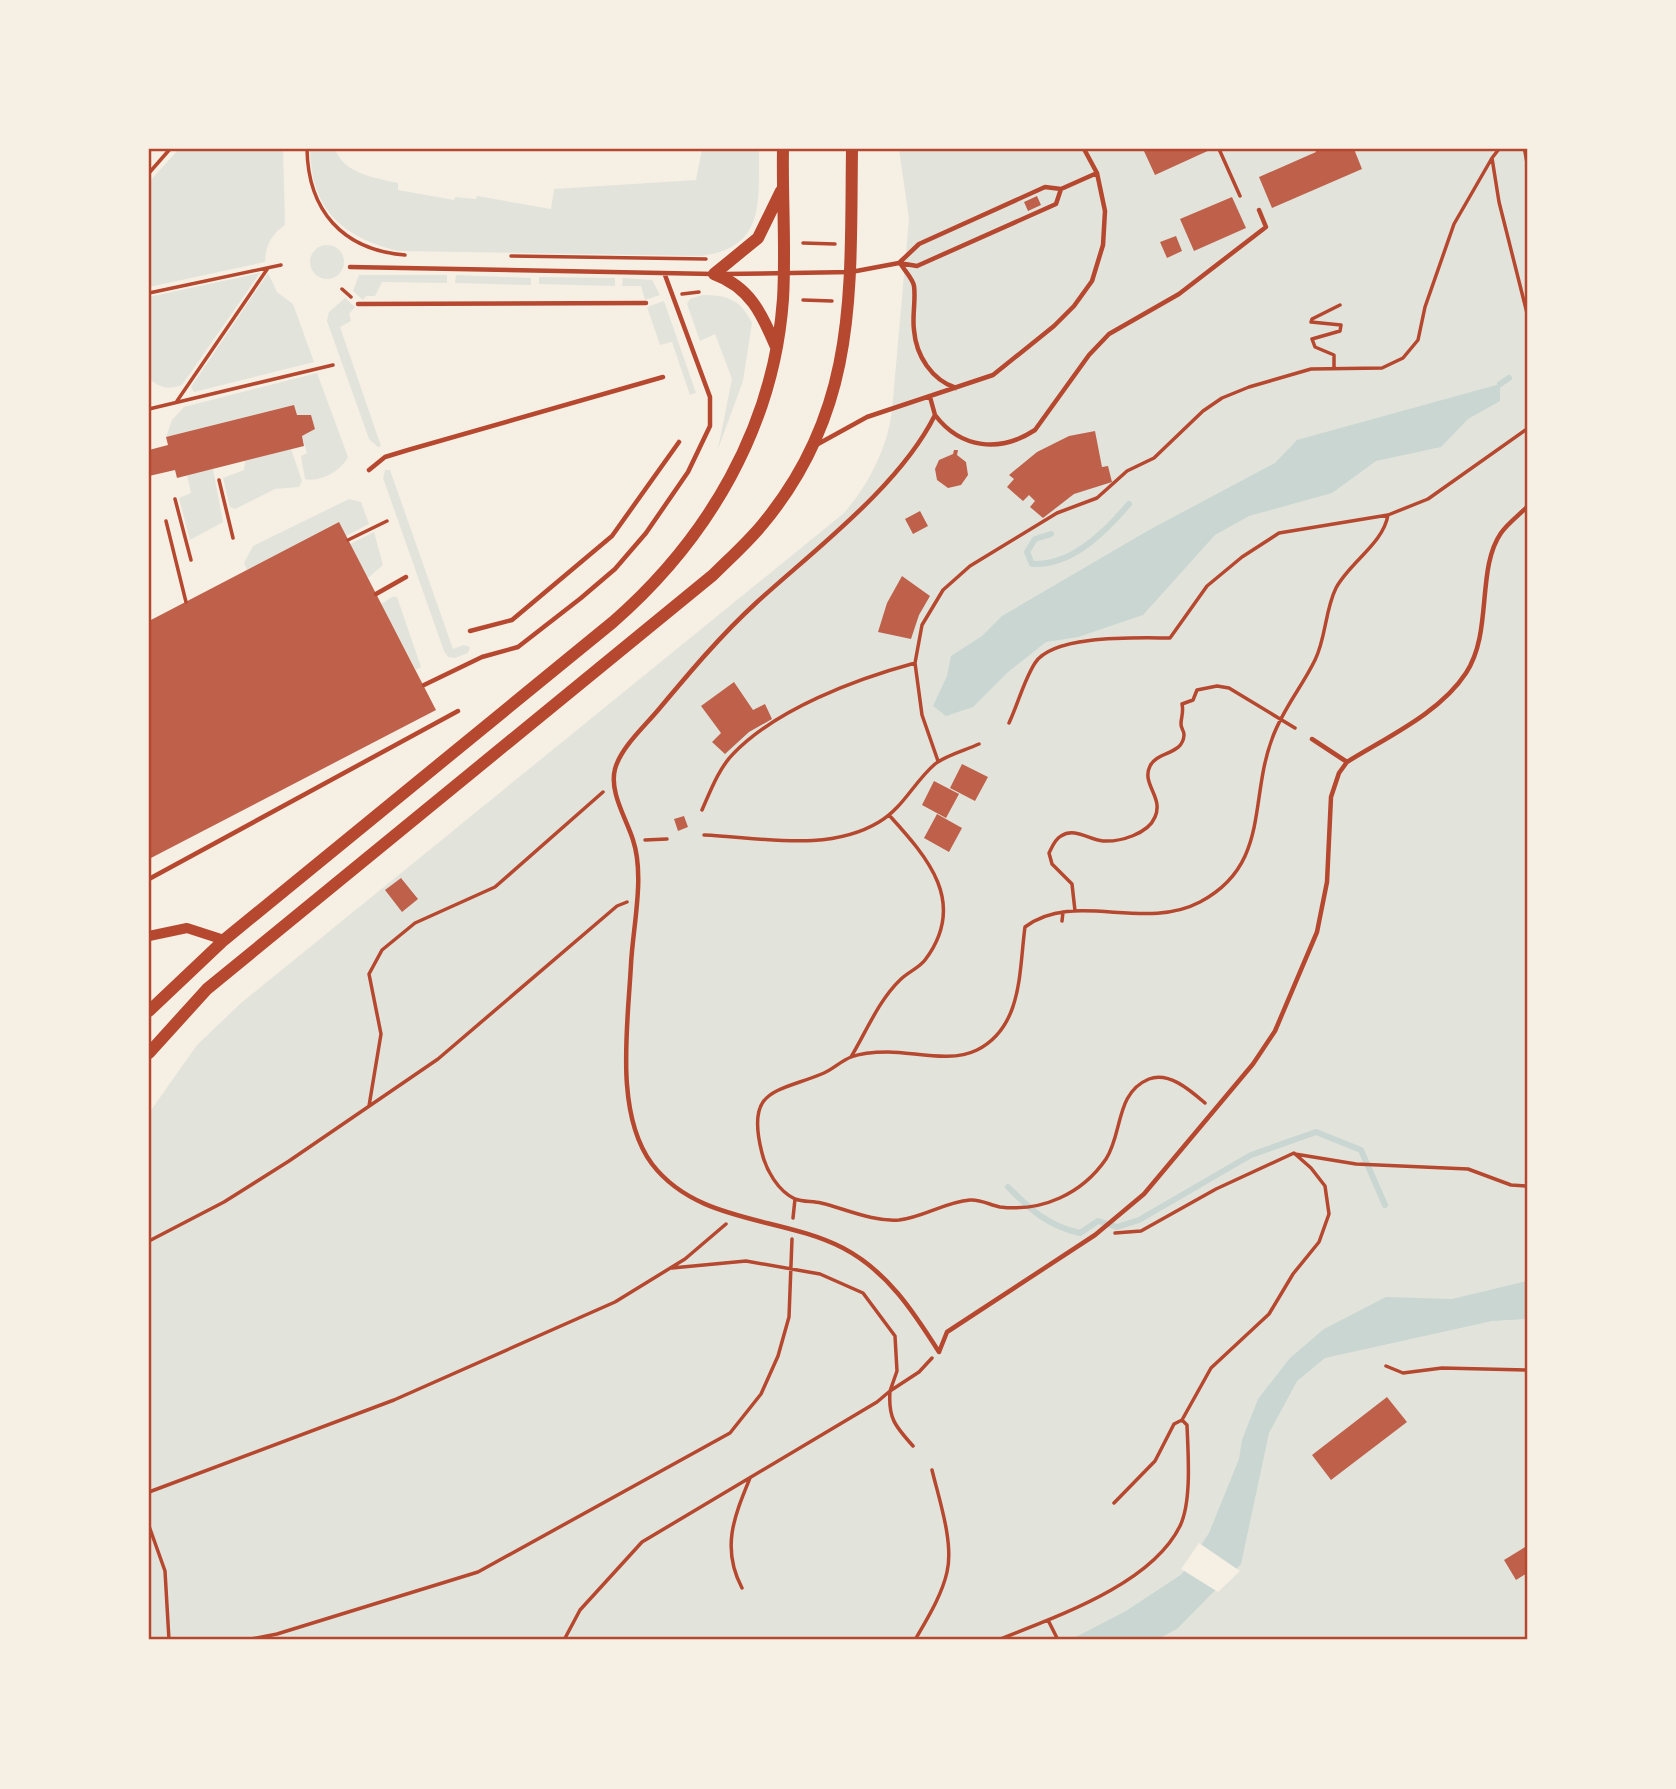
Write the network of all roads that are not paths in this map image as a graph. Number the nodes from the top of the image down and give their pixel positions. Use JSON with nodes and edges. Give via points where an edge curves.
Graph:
{"nodes":[{"id":1,"x":783,"y":149,"type":"edge"},
{"id":2,"x":852,"y":149,"type":"edge"},
{"id":3,"x":1084,"y":149,"type":"edge"},
{"id":4,"x":1525,"y":149,"type":"edge"},
{"id":5,"x":1527,"y":160,"type":"edge"},
{"id":6,"x":1097,"y":173,"type":"junction"},
{"id":7,"x":782,"y":187,"type":"junction"},
{"id":8,"x":1061,"y":190,"type":"junction"},
{"id":9,"x":1259,"y":210,"type":"dead end"},
{"id":10,"x":899,"y":263,"type":"junction"},
{"id":11,"x":350,"y":267,"type":"dead end"},
{"id":12,"x":851,"y":272,"type":"junction"},
{"id":13,"x":714,"y":274,"type":"junction"},
{"id":14,"x":665,"y":275,"type":"junction"},
{"id":15,"x":783,"y":275,"type":"junction"},
{"id":16,"x":646,"y":303,"type":"dead end"},
{"id":17,"x":358,"y":304,"type":"dead end"},
{"id":18,"x":776,"y":347,"type":"junction"},
{"id":19,"x":663,"y":377,"type":"dead end"},
{"id":20,"x":956,"y":388,"type":"junction"},
{"id":21,"x":930,"y":397,"type":"junction"},
{"id":22,"x":935,"y":415,"type":"junction"},
{"id":23,"x":679,"y":442,"type":"dead end"},
{"id":24,"x":813,"y":446,"type":"junction"},
{"id":25,"x":369,"y":470,"type":"dead end"},
{"id":26,"x":1527,"y":507,"type":"edge"},
{"id":27,"x":406,"y":577,"type":"dead end"},
{"id":28,"x":376,"y":594,"type":"dead end"},
{"id":29,"x":470,"y":631,"type":"dead end"},
{"id":30,"x":424,"y":685,"type":"dead end"},
{"id":31,"x":458,"y":711,"type":"dead end"},
{"id":32,"x":1312,"y":739,"type":"dead end"},
{"id":33,"x":1347,"y":762,"type":"junction"},
{"id":34,"x":149,"y":878,"type":"edge"},
{"id":35,"x":149,"y":936,"type":"edge"},
{"id":36,"x":224,"y":940,"type":"junction"},
{"id":37,"x":149,"y":1012,"type":"edge"},
{"id":38,"x":149,"y":1053,"type":"edge"}],
"edges":[{"from":1,"to":7,"type":"main road"},
{"from":2,"to":12,"type":"main road"},
{"from":3,"to":6,"type":"lane"},
{"from":4,"to":5,"type":"lane"},
{"from":6,"to":8,"type":"lane"},
{"from":6,"to":20,"type":"lane","via":[[1105,211],[1103,245],[1092,282],[1054,327],[993,375]]},
{"from":7,"to":13,"type":"main road","via":[[758,238]]},
{"from":7,"to":15,"type":"main road"},
{"from":8,"to":10,"type":"lane","via":[[1045,187],[1026,195],[919,244]]},
{"from":8,"to":10,"type":"lane","via":[[1056,204],[1026,218],[917,266]]},
{"from":9,"to":22,"type":"lane","via":[[1266,227],[1179,294],[1109,334],[1024,437],[1011,443],[976,444],[952,433]]},
{"from":10,"to":12,"type":"lane"},
{"from":10,"to":20,"type":"lane","via":[[914,284],[914,332],[920,353],[932,374]]},
{"from":11,"to":14,"type":"lane"},
{"from":12,"to":15,"type":"lane"},
{"from":12,"to":24,"type":"main road","via":[[839,370]]},
{"from":13,"to":14,"type":"lane"},
{"from":13,"to":15,"type":"lane"},
{"from":13,"to":18,"type":"main road","via":[[752,299]]},
{"from":14,"to":30,"type":"lane","via":[[710,397],[710,426],[700,452],[646,533],[615,569],[581,598],[518,647],[482,657]]},
{"from":15,"to":18,"type":"main road"},
{"from":16,"to":17,"type":"lane"},
{"from":18,"to":36,"type":"main road","via":[[756,422],[732,476],[702,527],[654,585]]},
{"from":19,"to":25,"type":"lane","via":[[408,450],[386,457]]},
{"from":20,"to":21,"type":"lane"},
{"from":21,"to":22,"type":"lane"},
{"from":21,"to":24,"type":"lane","via":[[867,417]]},
{"from":22,"to":33,"type":"lane","via":[[920,441],[855,516],[754,605],[698,663],[615,769],[614,786],[639,872],[627,1057],[631,1120],[641,1149],[661,1174],[699,1201],[842,1248],[880,1272],[914,1311],[939,1352],[947,1332],[1096,1235],[1144,1194],[1275,1031],[1317,932],[1327,882],[1331,797]]},
{"from":23,"to":29,"type":"lane","via":[[612,536],[512,620]]},
{"from":24,"to":38,"type":"main road","via":[[762,525],[713,575],[244,956],[188,1006]]},
{"from":26,"to":33,"type":"lane","via":[[1501,533],[1490,557],[1478,647],[1468,671],[1425,712]]},
{"from":27,"to":28,"type":"lane"},
{"from":31,"to":34,"type":"lane"},
{"from":32,"to":33,"type":"lane"},
{"from":35,"to":36,"type":"street","via":[[187,928]]},
{"from":36,"to":37,"type":"main road"}]}
